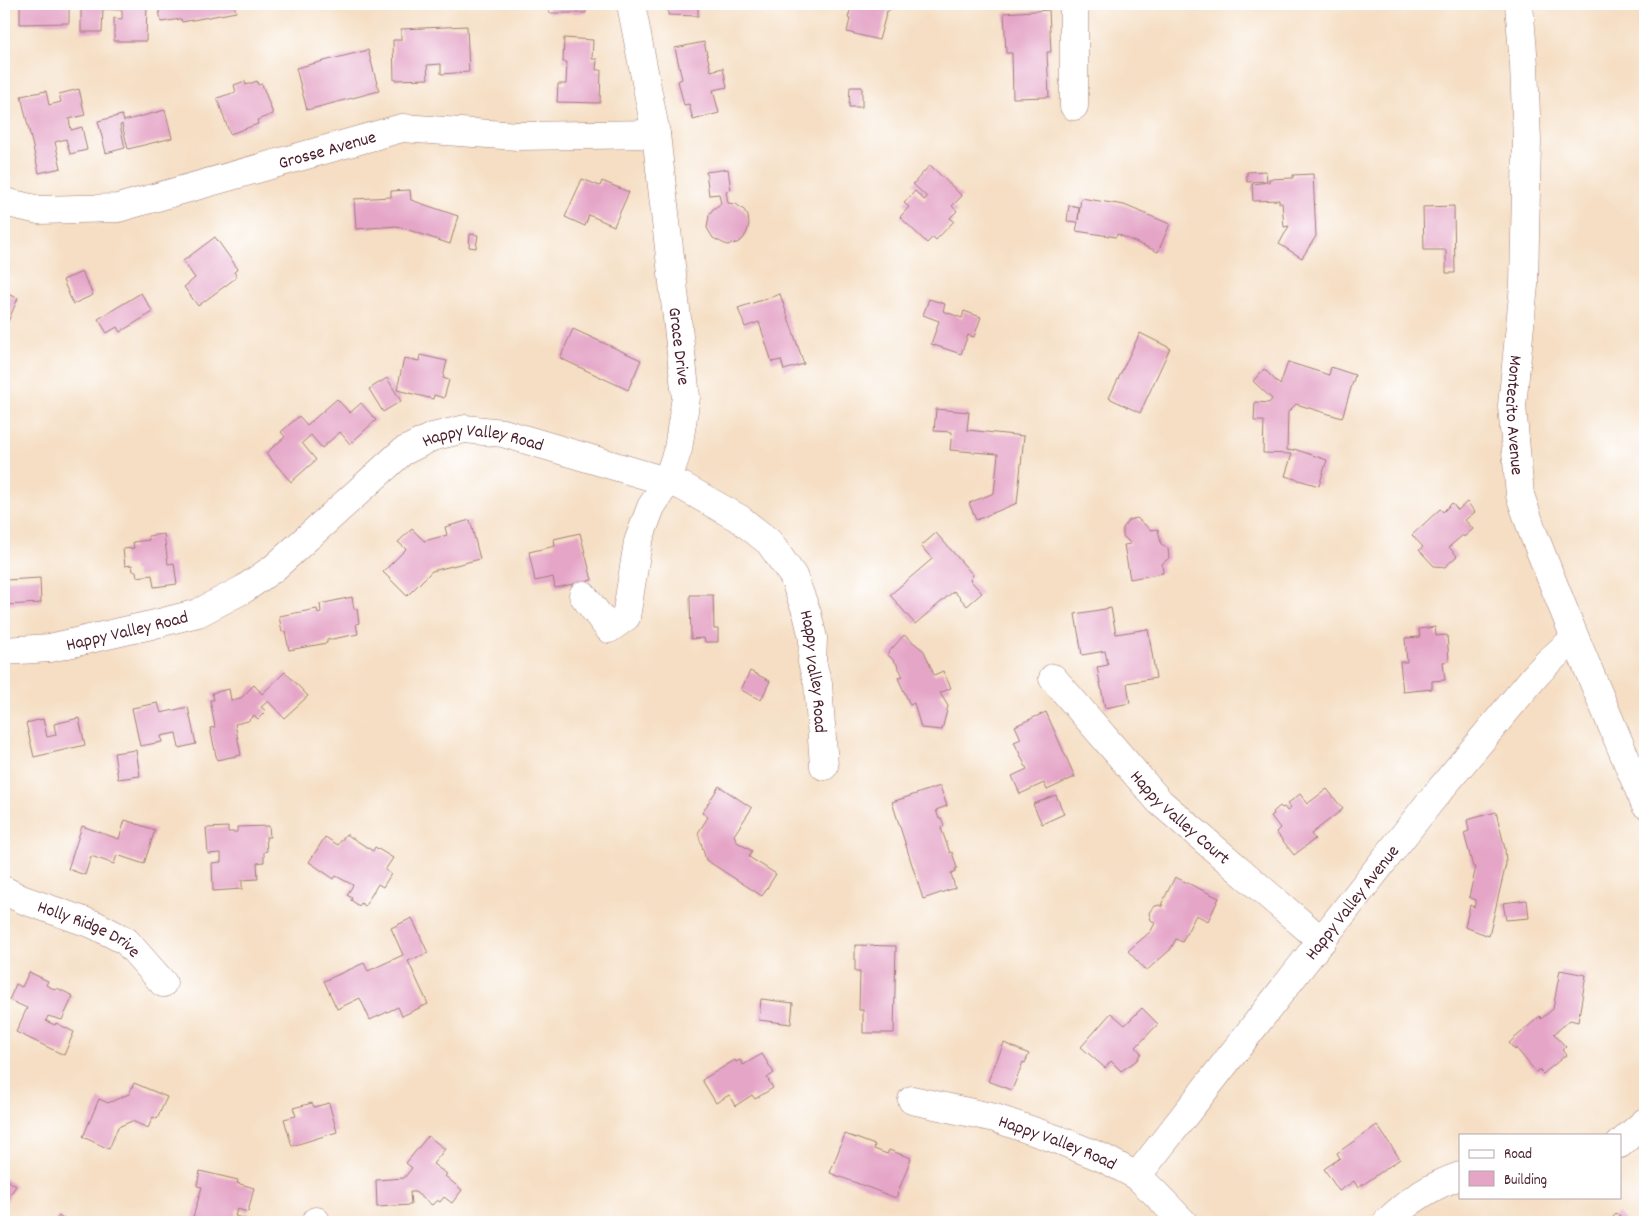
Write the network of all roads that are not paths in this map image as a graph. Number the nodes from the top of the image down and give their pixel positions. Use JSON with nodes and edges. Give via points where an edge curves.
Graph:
{"nodes":[{"id":1,"x":631,"y":4,"type":"edge"},
{"id":2,"x":1074,"y":4,"type":"edge"},
{"id":3,"x":1519,"y":4,"type":"edge"},
{"id":4,"x":1074,"y":106,"type":"dead end"},
{"id":5,"x":656,"y":134,"type":"junction"},
{"id":6,"x":9,"y":205,"type":"edge"},
{"id":7,"x":667,"y":482,"type":"junction"},
{"id":8,"x":584,"y":595,"type":"dead end"},
{"id":9,"x":1575,"y":638,"type":"junction"},
{"id":10,"x":4,"y":651,"type":"edge"},
{"id":11,"x":1053,"y":678,"type":"dead end"},
{"id":12,"x":824,"y":766,"type":"dead end"},
{"id":13,"x":1645,"y":804,"type":"edge"},
{"id":14,"x":4,"y":890,"type":"edge"},
{"id":15,"x":1322,"y":941,"type":"junction"},
{"id":16,"x":163,"y":983,"type":"dead end"},
{"id":17,"x":912,"y":1100,"type":"dead end"},
{"id":18,"x":1645,"y":1122,"type":"edge"},
{"id":19,"x":1622,"y":1142,"type":"edge"},
{"id":20,"x":1137,"y":1176,"type":"junction"},
{"id":21,"x":1459,"y":1176,"type":"edge"},
{"id":22,"x":1183,"y":1222,"type":"edge"},
{"id":23,"x":1387,"y":1222,"type":"edge"}],
"edges":[{"from":1,"to":5,"type":"street","name":"Grace Drive"},
{"from":2,"to":4,"type":"street"},
{"from":3,"to":9,"type":"street","name":"Montecito Avenue","via":[[1527,141],[1524,277],[1512,406],[1517,468],[1526,515]]},
{"from":5,"to":6,"type":"street","name":"Grosse Avenue","via":[[518,136],[402,128],[118,208],[39,210]]},
{"from":5,"to":7,"type":"street","name":"Grace Drive","via":[[686,397],[678,449]]},
{"from":7,"to":8,"type":"street","name":"Grace Drive","via":[[651,507],[638,542],[626,617],[609,629]]},
{"from":7,"to":10,"type":"street","name":"Happy Valley Road","via":[[503,433],[464,429],[432,437],[402,452],[274,568],[244,589],[198,613],[50,648]]},
{"from":7,"to":12,"type":"street","name":"Happy Valley Road","via":[[682,486],[740,519],[768,542],[793,576],[813,638],[812,662],[818,684]]},
{"from":9,"to":13,"type":"street","name":"Montecito Avenue"},
{"from":9,"to":15,"type":"street","name":"Happy Valley Avenue","via":[[1535,676],[1429,803]]},
{"from":11,"to":15,"type":"street","name":"Happy Valley Court","via":[[1160,802]]},
{"from":14,"to":16,"type":"street","name":"Holly Ridge Drive","via":[[96,925],[126,941]]},
{"from":15,"to":20,"type":"street","name":"Happy Valley Avenue"},
{"from":17,"to":20,"type":"street","name":"Happy Valley Road","via":[[1005,1121],[1103,1158]]},
{"from":18,"to":19,"type":"street"},
{"from":20,"to":22,"type":"street","name":"Happy Valley Road"},
{"from":21,"to":23,"type":"street","via":[[1429,1190]]}]}
